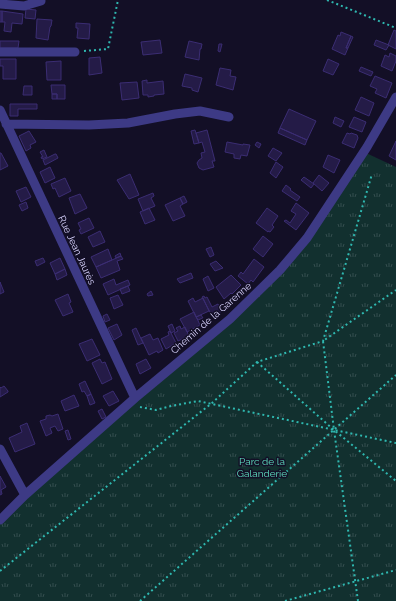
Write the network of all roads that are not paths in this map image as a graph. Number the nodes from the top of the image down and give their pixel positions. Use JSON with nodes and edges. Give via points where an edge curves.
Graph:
{"nodes":[{"id":1,"x":41,"y":1,"type":"edge"},
{"id":2,"x":0,"y":4,"type":"edge"},
{"id":3,"x":0,"y":52,"type":"edge"},
{"id":4,"x":75,"y":52,"type":"road end"},
{"id":5,"x":396,"y":97,"type":"edge"},
{"id":6,"x":0,"y":110,"type":"edge"},
{"id":7,"x":229,"y":117,"type":"dead end"},
{"id":8,"x":6,"y":124,"type":"junction"},
{"id":9,"x":135,"y":398,"type":"junction"},
{"id":10,"x":0,"y":450,"type":"edge"},
{"id":11,"x":25,"y":495,"type":"junction"},
{"id":12,"x":0,"y":520,"type":"edge"}],
"edges":[{"from":1,"to":2,"type":"street","via":[[24,6]]},
{"from":3,"to":4,"type":"street"},
{"from":5,"to":9,"type":"street","name":"Chemin de la Garenne","via":[[367,147],[311,232],[280,270],[230,319]]},
{"from":6,"to":8,"type":"street","name":"Rue Jean Jaurès"},
{"from":7,"to":8,"type":"street","via":[[200,111],[128,123]]},
{"from":8,"to":9,"type":"street","name":"Rue Jean Jaurès"},
{"from":9,"to":11,"type":"street","name":"Chemin de la Garenne"},
{"from":10,"to":11,"type":"street"},
{"from":11,"to":12,"type":"street","name":"Chemin de la Garenne"}]}
